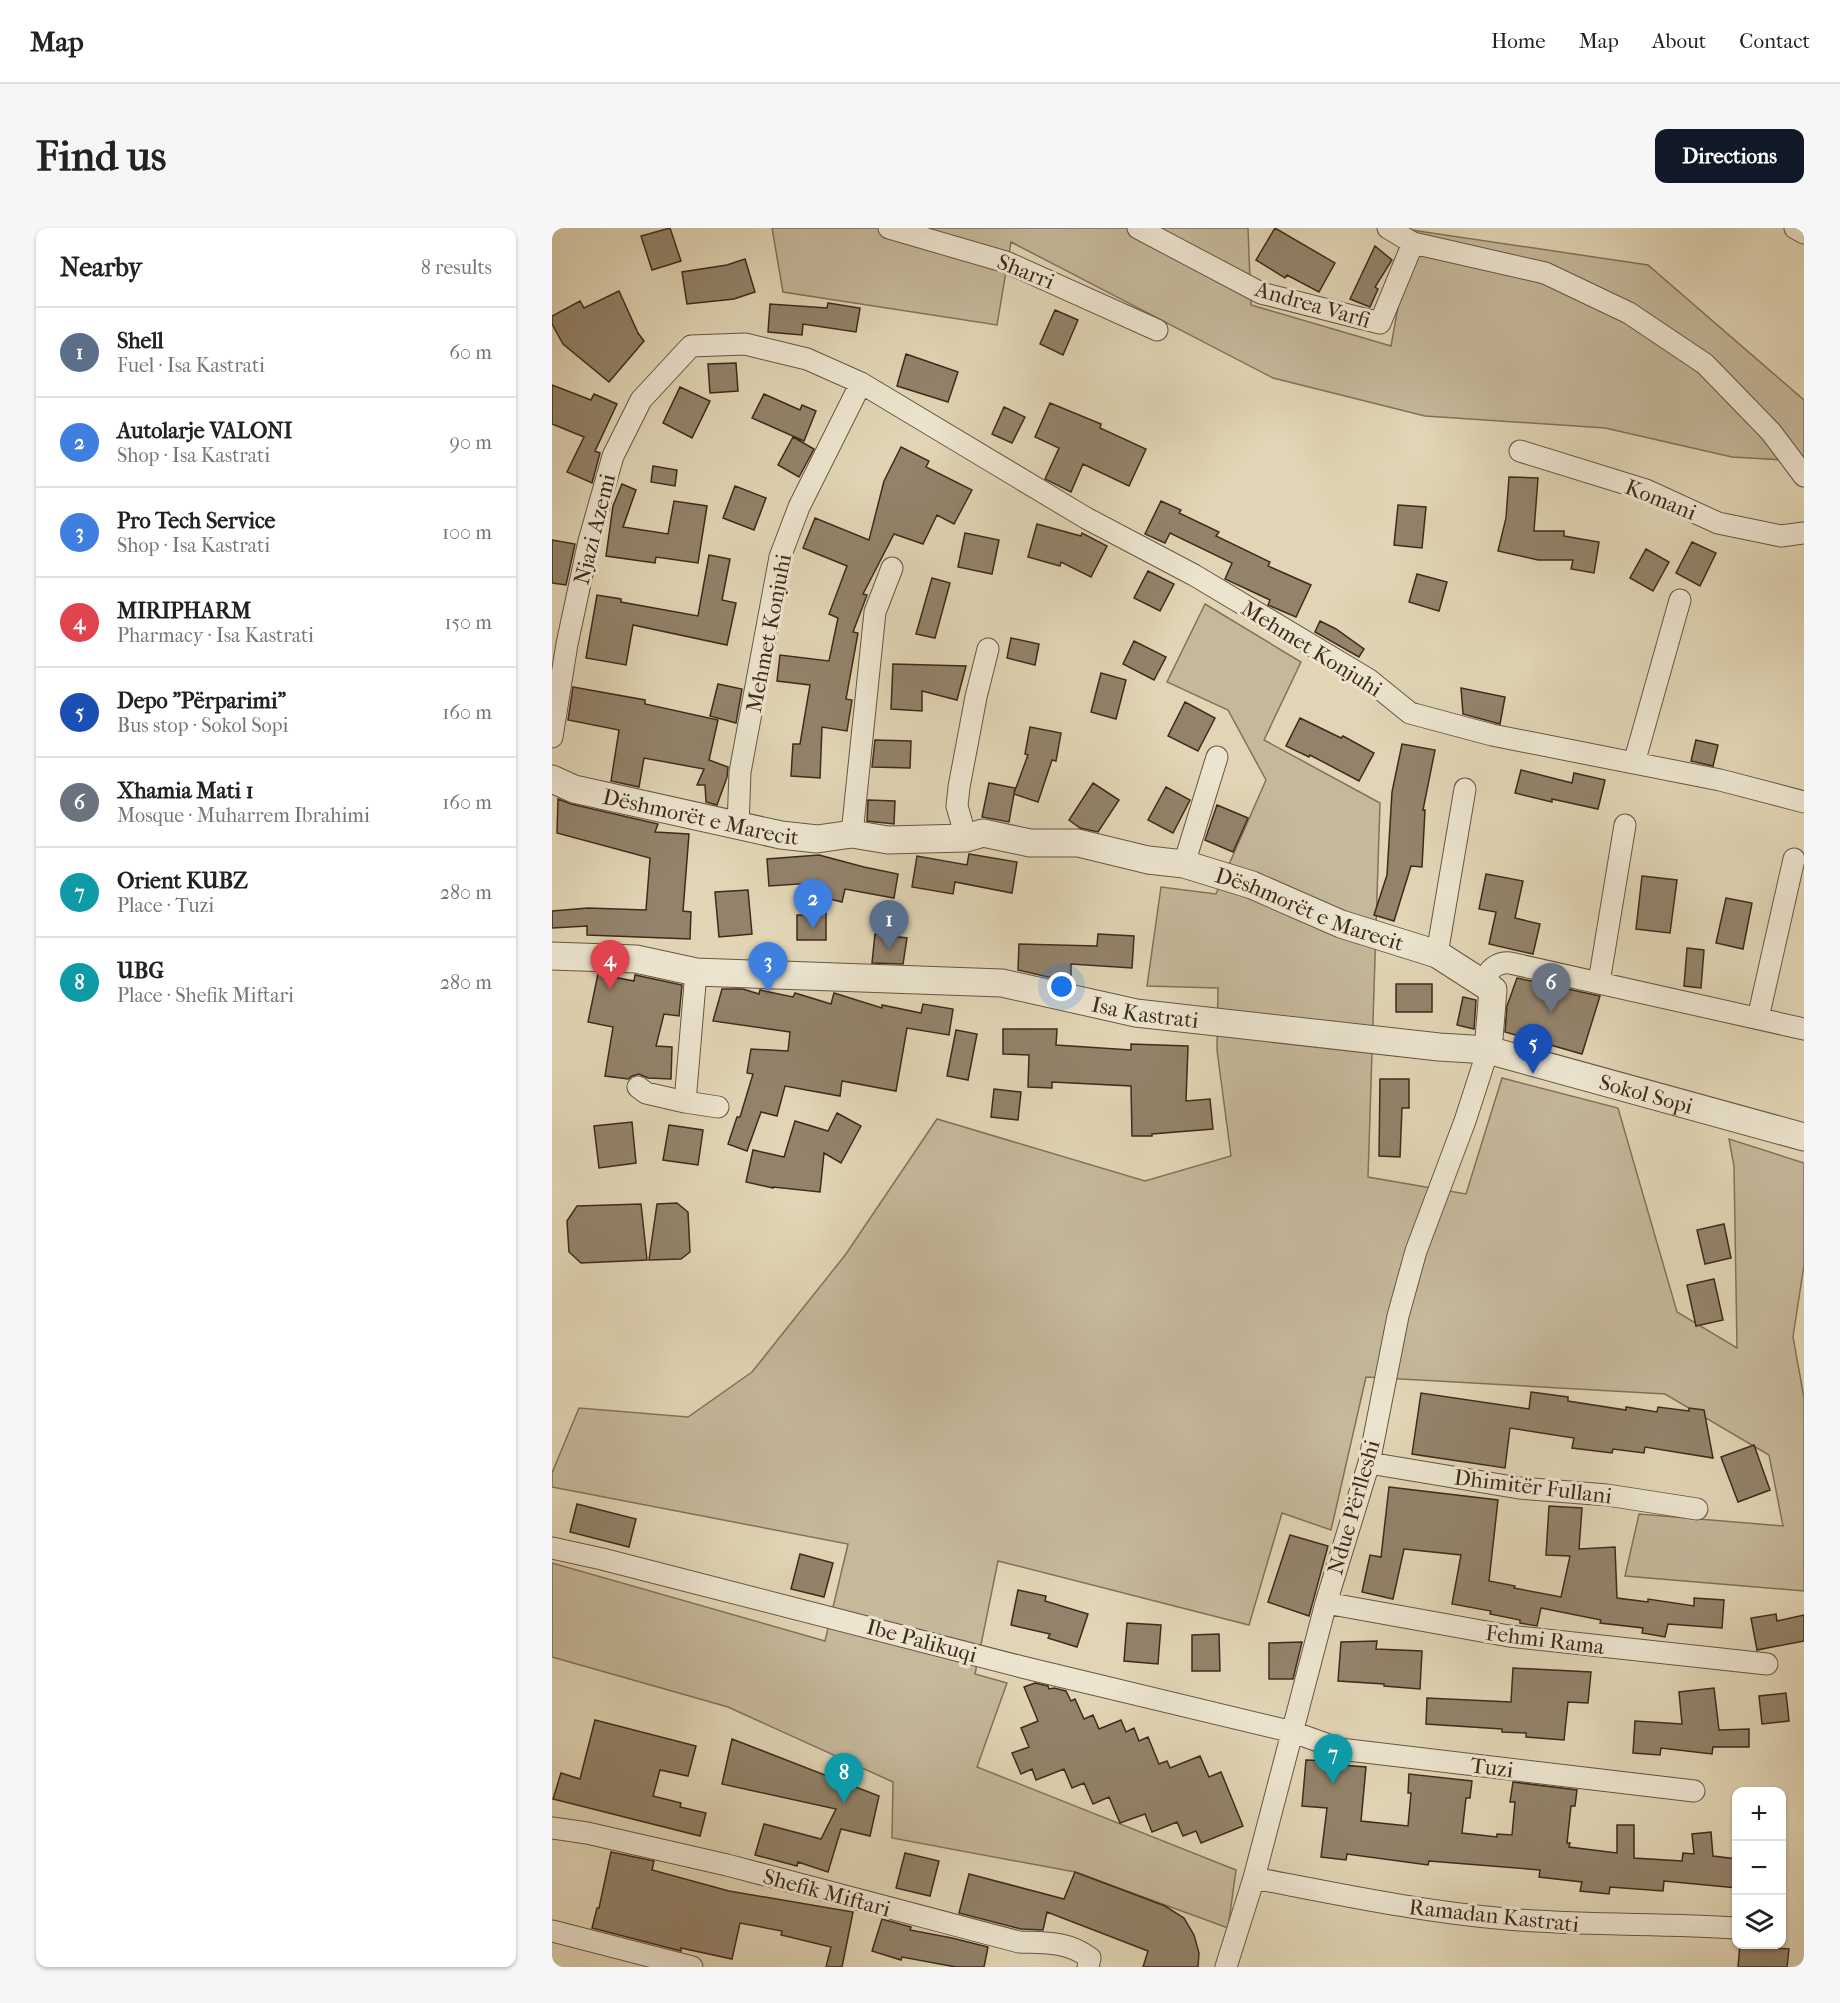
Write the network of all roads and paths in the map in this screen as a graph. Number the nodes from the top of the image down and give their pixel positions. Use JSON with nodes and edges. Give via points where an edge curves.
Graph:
{"nodes":[{"id":1,"x":889,"y":228,"type":"edge"},
{"id":2,"x":1138,"y":228,"type":"edge"},
{"id":3,"x":1388,"y":228,"type":"edge"},
{"id":4,"x":1795,"y":228,"type":"edge"},
{"id":5,"x":1804,"y":233,"type":"edge"},
{"id":6,"x":1413,"y":243,"type":"junction"},
{"id":7,"x":1157,"y":330,"type":"dead end"},
{"id":8,"x":691,"y":346,"type":"joint"},
{"id":9,"x":861,"y":383,"type":"junction"},
{"id":10,"x":1520,"y":451,"type":"dead end"},
{"id":11,"x":1804,"y":476,"type":"edge"},
{"id":12,"x":1804,"y":533,"type":"edge"},
{"id":13,"x":891,"y":568,"type":"dead end"},
{"id":14,"x":1680,"y":600,"type":"dead end"},
{"id":15,"x":988,"y":650,"type":"dead end"},
{"id":16,"x":552,"y":737,"type":"edge"},
{"id":17,"x":1217,"y":757,"type":"dead end"},
{"id":18,"x":1634,"y":763,"type":"junction"},
{"id":19,"x":552,"y":779,"type":"edge"},
{"id":20,"x":1465,"y":789,"type":"dead end"},
{"id":21,"x":1804,"y":802,"type":"edge"},
{"id":22,"x":1625,"y":825,"type":"dead end"},
{"id":23,"x":738,"y":826,"type":"junction"},
{"id":24,"x":852,"y":834,"type":"junction"},
{"id":25,"x":966,"y":838,"type":"junction"},
{"id":26,"x":1794,"y":859,"type":"dead end"},
{"id":27,"x":1184,"y":864,"type":"junction"},
{"id":28,"x":1437,"y":954,"type":"junction"},
{"id":29,"x":552,"y":956,"type":"edge"},
{"id":30,"x":696,"y":972,"type":"junction"},
{"id":31,"x":1599,"y":982,"type":"junction"},
{"id":32,"x":1493,"y":990,"type":"junction"},
{"id":33,"x":1758,"y":1018,"type":"junction"},
{"id":34,"x":1804,"y":1029,"type":"edge"},
{"id":35,"x":1488,"y":1050,"type":"junction"},
{"id":36,"x":638,"y":1087,"type":"dead end"},
{"id":37,"x":686,"y":1102,"type":"junction"},
{"id":38,"x":718,"y":1107,"type":"dead end"},
{"id":39,"x":1804,"y":1137,"type":"edge"},
{"id":40,"x":1369,"y":1463,"type":"junction"},
{"id":41,"x":1698,"y":1509,"type":"dead end"},
{"id":42,"x":552,"y":1548,"type":"edge"},
{"id":43,"x":1326,"y":1603,"type":"junction"},
{"id":44,"x":1767,"y":1664,"type":"dead end"},
{"id":45,"x":1293,"y":1732,"type":"junction"},
{"id":46,"x":1694,"y":1791,"type":"dead end"},
{"id":47,"x":552,"y":1828,"type":"edge"},
{"id":48,"x":1254,"y":1878,"type":"junction"},
{"id":49,"x":1732,"y":1928,"type":"edge"},
{"id":50,"x":552,"y":1931,"type":"edge"},
{"id":51,"x":692,"y":1967,"type":"edge"},
{"id":52,"x":1088,"y":1967,"type":"edge"},
{"id":53,"x":1226,"y":1967,"type":"edge"}],
"edges":[{"from":1,"to":7,"type":"street","name":"Sharri","via":[[1006,262]]},
{"from":2,"to":6,"type":"street","name":"Andrea Varfi","via":[[1261,293],[1380,323]]},
{"from":3,"to":6,"type":"street"},
{"from":4,"to":5,"type":"street"},
{"from":6,"to":11,"type":"street","via":[[1545,273],[1629,313],[1705,364],[1771,432]]},
{"from":8,"to":9,"type":"street","name":"Mehmet Konjuhi","via":[[746,344],[807,359]]},
{"from":8,"to":16,"type":"street","name":"Njazi Azemi","via":[[641,400],[613,456],[588,541]]},
{"from":9,"to":18,"type":"street","name":"Mehmet Konjuhi","via":[[1086,518],[1194,575],[1368,678],[1410,713],[1492,735]]},
{"from":9,"to":23,"type":"street","name":"Mehmet Konjuhi","via":[[799,507],[780,557],[740,771]]},
{"from":10,"to":12,"type":"street","name":"Komani","via":[[1646,490],[1718,523],[1781,536]]},
{"from":13,"to":24,"type":"street","via":[[875,612]]},
{"from":14,"to":18,"type":"street"},
{"from":15,"to":25,"type":"street","via":[[959,787],[957,806]]},
{"from":17,"to":27,"type":"street"},
{"from":18,"to":21,"type":"street","name":"Mehmet Konjuhi"},
{"from":19,"to":23,"type":"street","name":"Dëshmorët e Marecit","via":[[574,789]]},
{"from":20,"to":28,"type":"street","name":"Dëshmorët e Marecit"},
{"from":22,"to":31,"type":"street"},
{"from":23,"to":24,"type":"street","name":"Dëshmorët e Marecit","via":[[817,838]]},
{"from":24,"to":25,"type":"street","name":"Dëshmorët e Marecit","via":[[888,840]]},
{"from":25,"to":27,"type":"street","name":"Dëshmorët e Marecit","via":[[983,833],[1030,843],[1078,843],[1148,860]]},
{"from":26,"to":33,"type":"street"},
{"from":27,"to":28,"type":"street","name":"Dëshmorët e Marecit","via":[[1252,885],[1341,924]]},
{"from":28,"to":32,"type":"street","name":"Dëshmorët e Marecit"},
{"from":29,"to":30,"type":"street","name":"Isa Kastrati","via":[[636,959]]},
{"from":30,"to":35,"type":"street","name":"Isa Kastrati","via":[[1002,983],[1136,1012]]},
{"from":30,"to":37,"type":"street"},
{"from":31,"to":32,"type":"street","via":[[1502,963],[1487,976]]},
{"from":31,"to":33,"type":"street"},
{"from":32,"to":35,"type":"street"},
{"from":33,"to":34,"type":"street"},
{"from":35,"to":39,"type":"street","name":"Sokol Sopi"},
{"from":35,"to":40,"type":"street","name":"Ndue Përlleshi","via":[[1416,1251],[1398,1316]]},
{"from":36,"to":37,"type":"street","via":[[646,1093]]},
{"from":37,"to":38,"type":"street"},
{"from":40,"to":41,"type":"street","name":"Dhimitër Fullani","via":[[1519,1488],[1607,1495]]},
{"from":40,"to":43,"type":"street","name":"Ndue Përlleshi"},
{"from":42,"to":45,"type":"street","name":"Ibe Palikuqi"},
{"from":43,"to":44,"type":"street","name":"Fehmi Rama","via":[[1509,1636]]},
{"from":43,"to":45,"type":"street","name":"Ndue Përlleshi"},
{"from":45,"to":46,"type":"street","name":"Tuzi","via":[[1340,1749]]},
{"from":45,"to":48,"type":"street","name":"Ndue Përlleshi"},
{"from":47,"to":52,"type":"street","name":"Shefik Miftari","via":[[727,1865],[1019,1942],[1062,1944],[1090,1958]]},
{"from":48,"to":49,"type":"street","name":"Ramadan Kastrati","via":[[1431,1911],[1509,1920]]},
{"from":48,"to":53,"type":"street","name":"Ndue Përlleshi"},
{"from":50,"to":51,"type":"street"}]}
